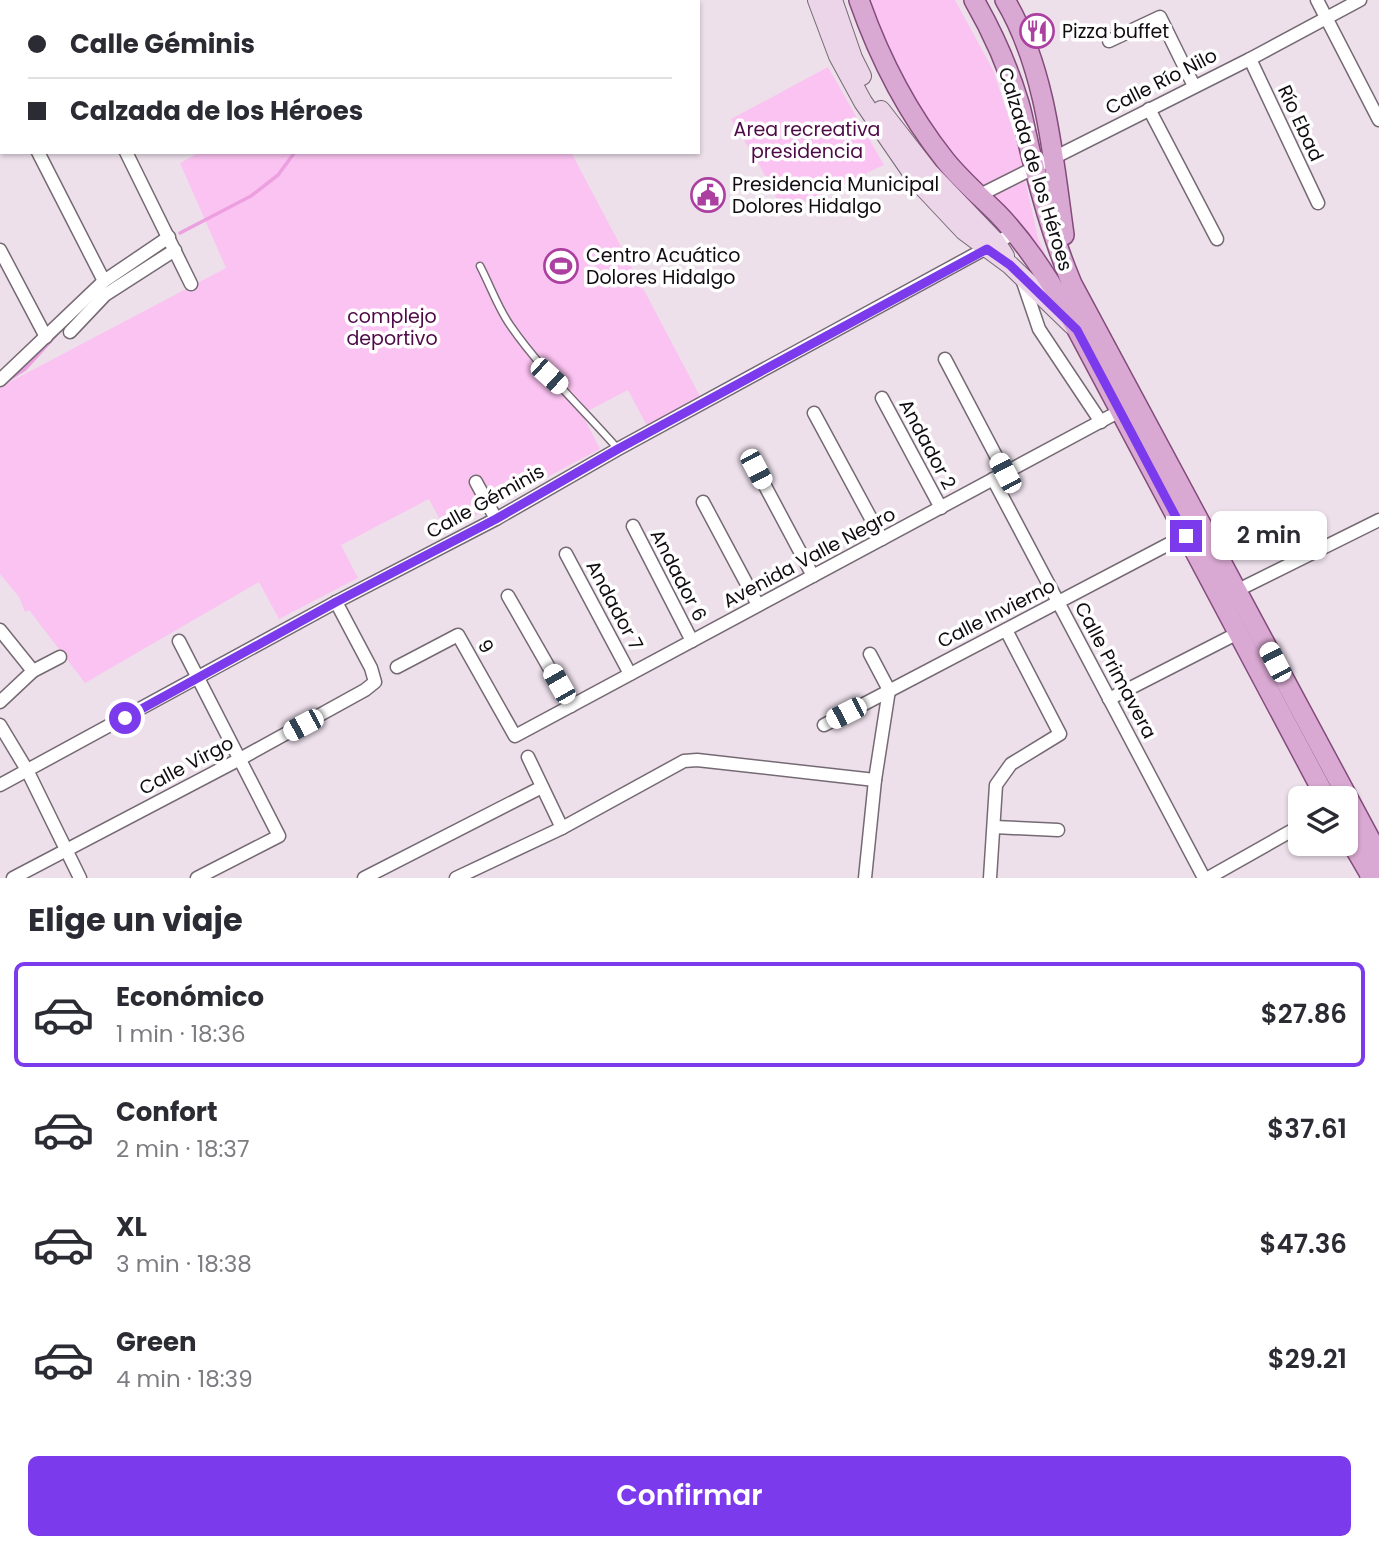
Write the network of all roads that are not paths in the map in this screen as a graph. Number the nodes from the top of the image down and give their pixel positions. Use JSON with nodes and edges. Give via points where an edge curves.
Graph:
{"nodes":[{"id":1,"x":817,"y":0,"type":"edge"},
{"id":2,"x":833,"y":0,"type":"edge"},
{"id":3,"x":859,"y":0,"type":"edge"},
{"id":4,"x":974,"y":0,"type":"edge"},
{"id":5,"x":1005,"y":0,"type":"edge"},
{"id":6,"x":1317,"y":0,"type":"edge"},
{"id":7,"x":1360,"y":0,"type":"edge"},
{"id":8,"x":1326,"y":18,"type":"junction"},
{"id":9,"x":1109,"y":41,"type":"dead end"},
{"id":10,"x":1250,"y":59,"type":"junction"},
{"id":11,"x":1194,"y":86,"type":"junction"},
{"id":12,"x":1149,"y":109,"type":"junction"},
{"id":13,"x":1379,"y":120,"type":"edge"},
{"id":14,"x":39,"y":154,"type":"edge"},
{"id":15,"x":127,"y":154,"type":"edge"},
{"id":16,"x":1053,"y":158,"type":"junction"},
{"id":17,"x":1034,"y":167,"type":"junction"},
{"id":18,"x":924,"y":177,"type":"junction"},
{"id":19,"x":978,"y":196,"type":"junction"},
{"id":20,"x":1318,"y":203,"type":"dead end"},
{"id":21,"x":169,"y":237,"type":"junction"},
{"id":22,"x":1217,"y":239,"type":"dead end"},
{"id":23,"x":999,"y":241,"type":"junction"},
{"id":24,"x":0,"y":250,"type":"edge"},
{"id":25,"x":175,"y":250,"type":"junction"},
{"id":26,"x":481,"y":266,"type":"dead end"},
{"id":27,"x":1015,"y":270,"type":"junction"},
{"id":28,"x":104,"y":281,"type":"junction"},
{"id":29,"x":191,"y":284,"type":"dead end"},
{"id":30,"x":1072,"y":284,"type":"junction"},
{"id":31,"x":1077,"y":330,"type":"junction"},
{"id":32,"x":70,"y":332,"type":"dead end"},
{"id":33,"x":46,"y":337,"type":"junction"},
{"id":34,"x":945,"y":359,"type":"dead end"},
{"id":35,"x":0,"y":380,"type":"edge"},
{"id":36,"x":882,"y":398,"type":"dead end"},
{"id":37,"x":1121,"y":411,"type":"junction"},
{"id":38,"x":814,"y":413,"type":"dead end"},
{"id":39,"x":1101,"y":422,"type":"junction"},
{"id":40,"x":618,"y":449,"type":"junction"},
{"id":41,"x":756,"y":469,"type":"dead end"},
{"id":42,"x":999,"y":476,"type":"junction"},
{"id":43,"x":476,"y":482,"type":"dead end"},
{"id":44,"x":703,"y":502,"type":"dead end"},
{"id":45,"x":941,"y":508,"type":"junction"},
{"id":46,"x":496,"y":519,"type":"junction"},
{"id":47,"x":1379,"y":520,"type":"edge"},
{"id":48,"x":633,"y":527,"type":"dead end"},
{"id":49,"x":1186,"y":536,"type":"junction"},
{"id":50,"x":882,"y":539,"type":"junction"},
{"id":51,"x":566,"y":554,"type":"dead end"},
{"id":52,"x":813,"y":576,"type":"junction"},
{"id":53,"x":1236,"y":591,"type":"junction"},
{"id":54,"x":508,"y":596,"type":"dead end"},
{"id":55,"x":336,"y":602,"type":"junction"},
{"id":56,"x":1059,"y":602,"type":"junction"},
{"id":57,"x":758,"y":606,"type":"junction"},
{"id":58,"x":1006,"y":629,"type":"junction"},
{"id":59,"x":0,"y":630,"type":"edge"},
{"id":60,"x":1238,"y":633,"type":"junction"},
{"id":61,"x":179,"y":641,"type":"dead end"},
{"id":62,"x":692,"y":641,"type":"junction"},
{"id":63,"x":870,"y":654,"type":"dead end"},
{"id":64,"x":60,"y":657,"type":"dead end"},
{"id":65,"x":397,"y":667,"type":"dead end"},
{"id":66,"x":33,"y":671,"type":"junction"},
{"id":67,"x":630,"y":674,"type":"junction"},
{"id":68,"x":199,"y":679,"type":"junction"},
{"id":69,"x":889,"y":690,"type":"junction"},
{"id":70,"x":1110,"y":699,"type":"junction"},
{"id":71,"x":0,"y":702,"type":"edge"},
{"id":72,"x":571,"y":706,"type":"junction"},
{"id":73,"x":0,"y":725,"type":"edge"},
{"id":74,"x":824,"y":725,"type":"dead end"},
{"id":75,"x":515,"y":736,"type":"joint"},
{"id":76,"x":528,"y":757,"type":"dead end"},
{"id":77,"x":240,"y":759,"type":"junction"},
{"id":78,"x":27,"y":771,"type":"junction"},
{"id":79,"x":875,"y":780,"type":"junction"},
{"id":80,"x":0,"y":786,"type":"edge"},
{"id":81,"x":1320,"y":786,"type":"edge"},
{"id":82,"x":542,"y":787,"type":"junction"},
{"id":83,"x":994,"y":827,"type":"junction"},
{"id":84,"x":562,"y":828,"type":"junction"},
{"id":85,"x":1058,"y":830,"type":"dead end"},
{"id":86,"x":1288,"y":833,"type":"edge"},
{"id":87,"x":66,"y":850,"type":"junction"},
{"id":88,"x":1378,"y":853,"type":"edge"},
{"id":89,"x":1358,"y":854,"type":"edge"},
{"id":90,"x":1371,"y":877,"type":"edge"},
{"id":91,"x":13,"y":878,"type":"edge"},
{"id":92,"x":80,"y":878,"type":"edge"},
{"id":93,"x":198,"y":878,"type":"edge"},
{"id":94,"x":364,"y":878,"type":"edge"},
{"id":95,"x":456,"y":878,"type":"edge"},
{"id":96,"x":865,"y":878,"type":"edge"},
{"id":97,"x":990,"y":878,"type":"edge"},
{"id":98,"x":1206,"y":878,"type":"edge"}],
"edges":[{"from":1,"to":18,"type":"street","via":[[838,56],[863,102]]},
{"from":2,"to":18,"type":"street","via":[[853,58],[875,102]]},
{"from":3,"to":19,"type":"main road","name":"Calzada de los Héroes","via":[[897,89],[946,161]]},
{"from":4,"to":17,"type":"main road","name":"Calzada de los Héroes","via":[[1006,65]]},
{"from":5,"to":16,"type":"main road","via":[[1033,65]]},
{"from":6,"to":8,"type":"street"},
{"from":7,"to":8,"type":"street","name":"Calle Río Nilo"},
{"from":8,"to":10,"type":"street","name":"Calle Río Nilo"},
{"from":8,"to":13,"type":"street"},
{"from":9,"to":11,"type":"street","via":[[1160,17]]},
{"from":10,"to":11,"type":"street","name":"Calle Río Nilo"},
{"from":10,"to":20,"type":"street","name":"Río Ebad"},
{"from":11,"to":12,"type":"street","name":"Calle Río Nilo"},
{"from":12,"to":16,"type":"street","name":"Calle Río Nilo"},
{"from":12,"to":22,"type":"street"},
{"from":14,"to":28,"type":"street"},
{"from":15,"to":21,"type":"street"},
{"from":16,"to":17,"type":"street","name":"Calle Río Nilo"},
{"from":16,"to":30,"type":"main road"},
{"from":17,"to":19,"type":"street","name":"Calle Río Nilo"},
{"from":17,"to":30,"type":"main road","name":"Calzada de los Héroes"},
{"from":18,"to":23,"type":"street","via":[[964,231]]},
{"from":19,"to":23,"type":"main road","name":"Calzada de los Héroes"},
{"from":21,"to":25,"type":"street"},
{"from":21,"to":28,"type":"street"},
{"from":23,"to":27,"type":"street"},
{"from":23,"to":31,"type":"main road","name":"Calzada de los Héroes","via":[[1046,275]]},
{"from":23,"to":40,"type":"street","name":"Calle Géminis"},
{"from":24,"to":33,"type":"street"},
{"from":25,"to":29,"type":"street"},
{"from":25,"to":32,"type":"street","via":[[105,295]]},
{"from":26,"to":40,"type":"lane","via":[[508,323],[549,376]]},
{"from":27,"to":31,"type":"street"},
{"from":27,"to":39,"type":"street","via":[[1039,329]]},
{"from":28,"to":33,"type":"street"},
{"from":30,"to":53,"type":"main road","name":"Calzada de los Héroes"},
{"from":31,"to":37,"type":"main road","name":"Calzada de los Héroes"},
{"from":33,"to":35,"type":"street"},
{"from":34,"to":42,"type":"street","name":"Calle Primavera"},
{"from":36,"to":45,"type":"street","name":"Andador 2"},
{"from":37,"to":39,"type":"street","name":"Avenida Valle Negro"},
{"from":37,"to":49,"type":"main road","name":"Calzada de los Héroes"},
{"from":38,"to":50,"type":"street"},
{"from":39,"to":42,"type":"street","name":"Avenida Valle Negro"},
{"from":40,"to":46,"type":"street","name":"Calle Géminis"},
{"from":41,"to":52,"type":"street"},
{"from":42,"to":45,"type":"street","name":"Avenida Valle Negro"},
{"from":42,"to":56,"type":"street","name":"Calle Primavera"},
{"from":43,"to":46,"type":"street"},
{"from":44,"to":57,"type":"street"},
{"from":45,"to":50,"type":"street","name":"Avenida Valle Negro"},
{"from":46,"to":55,"type":"street","name":"Calle Géminis"},
{"from":47,"to":53,"type":"street"},
{"from":48,"to":62,"type":"street","name":"Andador 6"},
{"from":49,"to":56,"type":"street","name":"Calle Invierno"},
{"from":49,"to":60,"type":"main road","name":"Calzada de los Héroes"},
{"from":50,"to":52,"type":"street","name":"Avenida Valle Negro"},
{"from":51,"to":67,"type":"street","name":"Andador 7"},
{"from":52,"to":57,"type":"street","name":"Avenida Valle Negro"},
{"from":53,"to":88,"type":"main road","name":"Calzada de los Héroes"},
{"from":54,"to":72,"type":"street"},
{"from":55,"to":68,"type":"street","name":"Calle Géminis"},
{"from":55,"to":77,"type":"street","name":"Calle Virgo","via":[[375,682]]},
{"from":56,"to":58,"type":"street","name":"Calle Invierno"},
{"from":56,"to":70,"type":"street","name":"Calle Primavera"},
{"from":57,"to":62,"type":"street","name":"Avenida Valle Negro"},
{"from":58,"to":69,"type":"street","name":"Calle Invierno"},
{"from":58,"to":83,"type":"street","via":[[1060,734],[1011,764],[996,785]]},
{"from":59,"to":66,"type":"street"},
{"from":60,"to":70,"type":"street"},
{"from":60,"to":81,"type":"main road","name":"Calzada de los Héroes"},
{"from":61,"to":68,"type":"street"},
{"from":62,"to":67,"type":"street","name":"Avenida Valle Negro"},
{"from":63,"to":69,"type":"street"},
{"from":64,"to":66,"type":"street"},
{"from":65,"to":75,"type":"street","name":"9","via":[[458,635]]},
{"from":66,"to":71,"type":"street"},
{"from":67,"to":72,"type":"street","name":"Avenida Valle Negro"},
{"from":68,"to":77,"type":"street"},
{"from":68,"to":78,"type":"street","name":"Calle Géminis"},
{"from":69,"to":74,"type":"street","name":"Calle Invierno"},
{"from":69,"to":79,"type":"street"},
{"from":70,"to":98,"type":"street","name":"Calle Primavera"},
{"from":72,"to":75,"type":"street","name":"Avenida Valle Negro"},
{"from":73,"to":78,"type":"street"},
{"from":76,"to":82,"type":"street"},
{"from":77,"to":87,"type":"street","name":"Calle Virgo"},
{"from":77,"to":93,"type":"street","via":[[279,836]]},
{"from":78,"to":80,"type":"street","name":"Calle Géminis"},
{"from":78,"to":87,"type":"street"},
{"from":79,"to":84,"type":"street","via":[[684,761]]},
{"from":79,"to":96,"type":"street"},
{"from":82,"to":84,"type":"street"},
{"from":82,"to":94,"type":"street"},
{"from":83,"to":85,"type":"street"},
{"from":83,"to":97,"type":"street"},
{"from":84,"to":95,"type":"street"},
{"from":86,"to":98,"type":"street"},
{"from":87,"to":91,"type":"street","name":"Calle Virgo"},
{"from":87,"to":92,"type":"street"},
{"from":88,"to":90,"type":"main road"},
{"from":89,"to":90,"type":"main road"}]}
